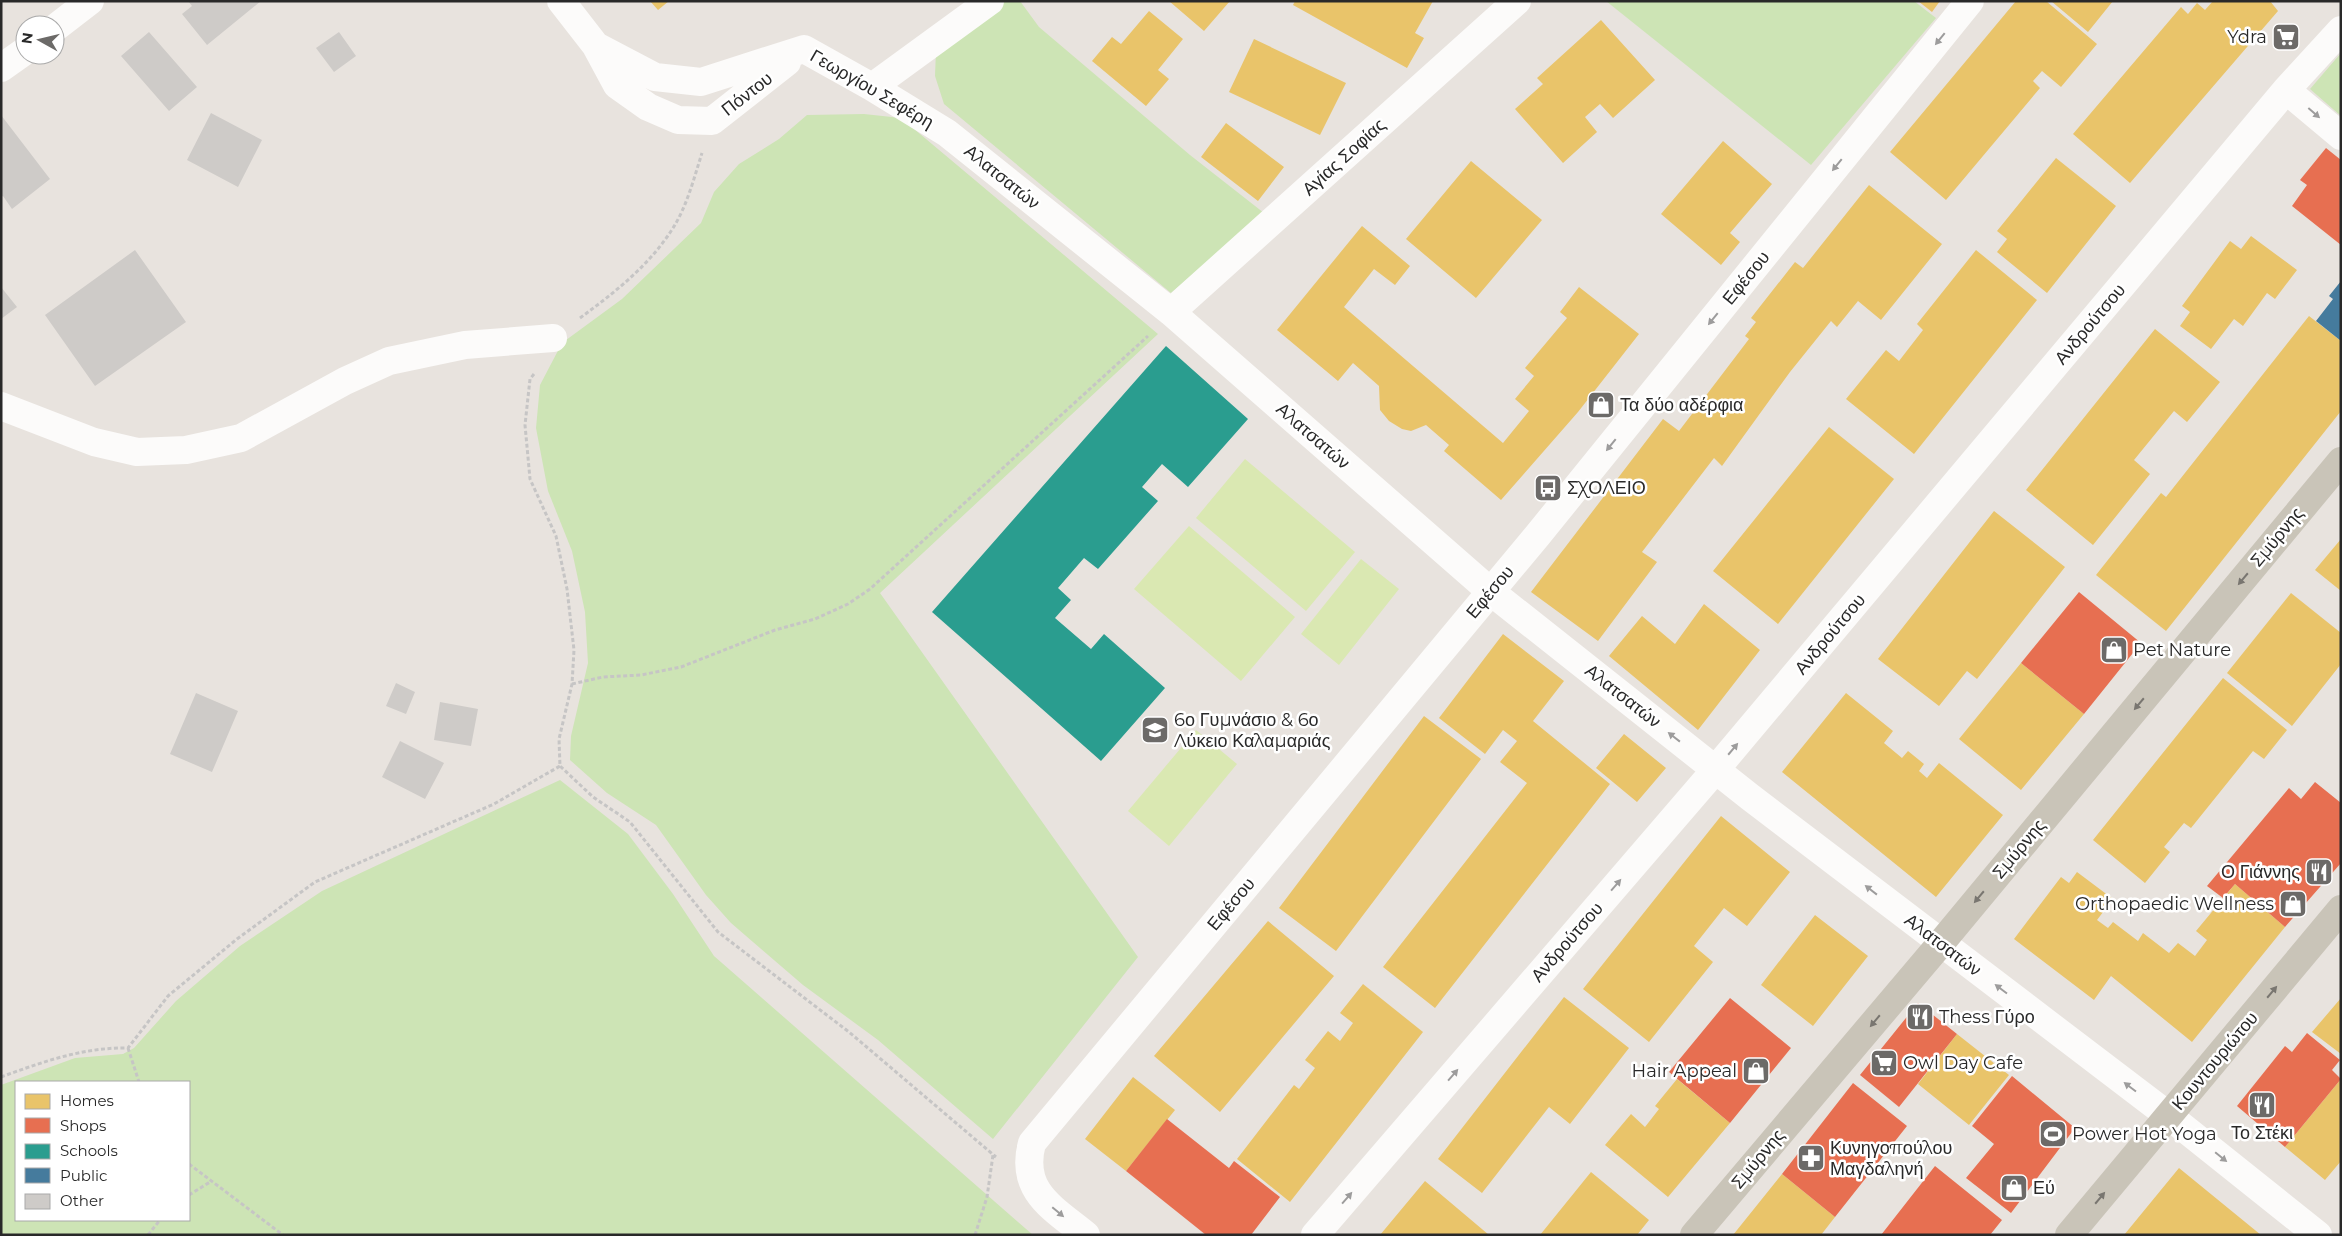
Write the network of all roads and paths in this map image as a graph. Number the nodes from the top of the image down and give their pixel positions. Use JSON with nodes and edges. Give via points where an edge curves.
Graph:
{"nodes":[{"id":1,"x":561,"y":1,"type":"edge"},
{"id":2,"x":990,"y":1,"type":"edge"},
{"id":3,"x":1516,"y":1,"type":"edge"},
{"id":4,"x":1970,"y":1,"type":"edge"},
{"id":5,"x":88,"y":2,"type":"edge"},
{"id":6,"x":65,"y":20,"type":"edge"},
{"id":7,"x":2341,"y":30,"type":"edge"},
{"id":8,"x":596,"y":46,"type":"junction"},
{"id":9,"x":804,"y":49,"type":"junction"},
{"id":10,"x":15,"y":58,"type":"edge"},
{"id":11,"x":1,"y":68,"type":"edge"},
{"id":12,"x":872,"y":87,"type":"junction"},
{"id":13,"x":2286,"y":90,"type":"junction"},
{"id":14,"x":712,"y":121,"type":"junction"},
{"id":15,"x":947,"y":133,"type":"joint"},
{"id":16,"x":2341,"y":136,"type":"edge"},
{"id":17,"x":1171,"y":312,"type":"junction"},
{"id":18,"x":553,"y":338,"type":"junction"},
{"id":19,"x":1,"y":406,"type":"edge"},
{"id":20,"x":2341,"y":461,"type":"edge"},
{"id":21,"x":1490,"y":591,"type":"junction"},
{"id":22,"x":572,"y":684,"type":"junction"},
{"id":23,"x":560,"y":766,"type":"junction"},
{"id":24,"x":1716,"y":770,"type":"junction"},
{"id":25,"x":2341,"y":909,"type":"edge"},
{"id":26,"x":1941,"y":943,"type":"junction"},
{"id":27,"x":128,"y":1048,"type":"junction"},
{"id":28,"x":1,"y":1077,"type":"edge"},
{"id":29,"x":140,"y":1081,"type":"edge"},
{"id":30,"x":2169,"y":1116,"type":"junction"},
{"id":31,"x":993,"y":1155,"type":"junction"},
{"id":32,"x":190,"y":1165,"type":"edge"},
{"id":33,"x":210,"y":1182,"type":"junction"},
{"id":34,"x":1033,"y":1188,"type":"junction"},
{"id":35,"x":190,"y":1194,"type":"edge"},
{"id":36,"x":159,"y":1221,"type":"edge"},
{"id":37,"x":148,"y":1235,"type":"edge"},
{"id":38,"x":282,"y":1235,"type":"edge"},
{"id":39,"x":975,"y":1235,"type":"edge"},
{"id":40,"x":1086,"y":1235,"type":"edge"},
{"id":41,"x":1315,"y":1235,"type":"edge"},
{"id":42,"x":1694,"y":1235,"type":"edge"},
{"id":43,"x":2069,"y":1235,"type":"edge"},
{"id":44,"x":2318,"y":1235,"type":"edge"}],
"edges":[{"from":1,"to":8,"type":"street","name":"Γεωργίου Σεφέρη"},
{"from":2,"to":12,"type":"street"},
{"from":3,"to":17,"type":"street","name":"Αγίας Σοφίας"},
{"from":4,"to":21,"type":"street","name":"Εφέσου","one_way":true},
{"from":5,"to":6,"type":"street"},
{"from":7,"to":13,"type":"street","name":"Ανδρούτσου"},
{"from":8,"to":9,"type":"street","name":"Γεωργίου Σεφέρη","via":[[655,77],[702,82]]},
{"from":8,"to":14,"type":"street","name":"Πόντου","via":[[617,85],[648,107],[678,120]]},
{"from":9,"to":12,"type":"street","name":"Γεωργίου Σεφέρη"},
{"from":9,"to":14,"type":"street","name":"Πόντου"},
{"from":10,"to":11,"type":"street"},
{"from":12,"to":15,"type":"street","name":"Γεωργίου Σεφέρη"},
{"from":13,"to":16,"type":"street","one_way":true},
{"from":24,"to":13,"type":"street","name":"Ανδρούτσου","one_way":true},
{"from":14,"to":18,"type":"path","via":[[687,198],[673,228],[636,273]]},
{"from":15,"to":17,"type":"street","name":"Αλατσατών"},
{"from":17,"to":21,"type":"street","name":"Αλατσατών"},
{"from":17,"to":22,"type":"path","via":[[877,582],[848,604],[681,667]]},
{"from":18,"to":19,"type":"street","via":[[464,345],[389,361],[345,381],[241,438],[186,450],[137,452],[94,442]]},
{"from":18,"to":22,"type":"path","via":[[530,379],[525,425],[530,479],[556,536],[566,589],[574,650]]},
{"from":20,"to":26,"type":"main road","name":"Σμύρνης","one_way":true},
{"from":24,"to":21,"type":"street","name":"Αλατσατών","one_way":true},
{"from":21,"to":34,"type":"street","name":"Εφέσου","via":[[1032,1143],[1029,1169]]},
{"from":22,"to":23,"type":"path","via":[[559,739]]},
{"from":23,"to":27,"type":"path","via":[[494,804],[315,882],[237,939],[168,996]]},
{"from":23,"to":31,"type":"path","via":[[594,797],[630,822],[718,932],[849,1032]]},
{"from":26,"to":24,"type":"street","name":"Αλατσατών","one_way":true},
{"from":41,"to":24,"type":"street","name":"Ανδρούτσου","one_way":true},
{"from":30,"to":25,"type":"main road","name":"Κουντουριώτου","one_way":true},
{"from":30,"to":26,"type":"street","name":"Αλατσατών","one_way":true},
{"from":26,"to":42,"type":"main road","name":"Σμύρνης","one_way":true},
{"from":27,"to":28,"type":"path","via":[[75,1054]]},
{"from":27,"to":29,"type":"path"},
{"from":43,"to":30,"type":"main road","name":"Κουντουριώτου","one_way":true},
{"from":30,"to":44,"type":"street","name":"Αλατσατών","one_way":true},
{"from":31,"to":34,"type":"path"},
{"from":31,"to":39,"type":"path","via":[[987,1197]]},
{"from":32,"to":33,"type":"path"},
{"from":33,"to":35,"type":"path"},
{"from":33,"to":38,"type":"path"},
{"from":34,"to":40,"type":"street","one_way":true},
{"from":36,"to":37,"type":"path"}]}
